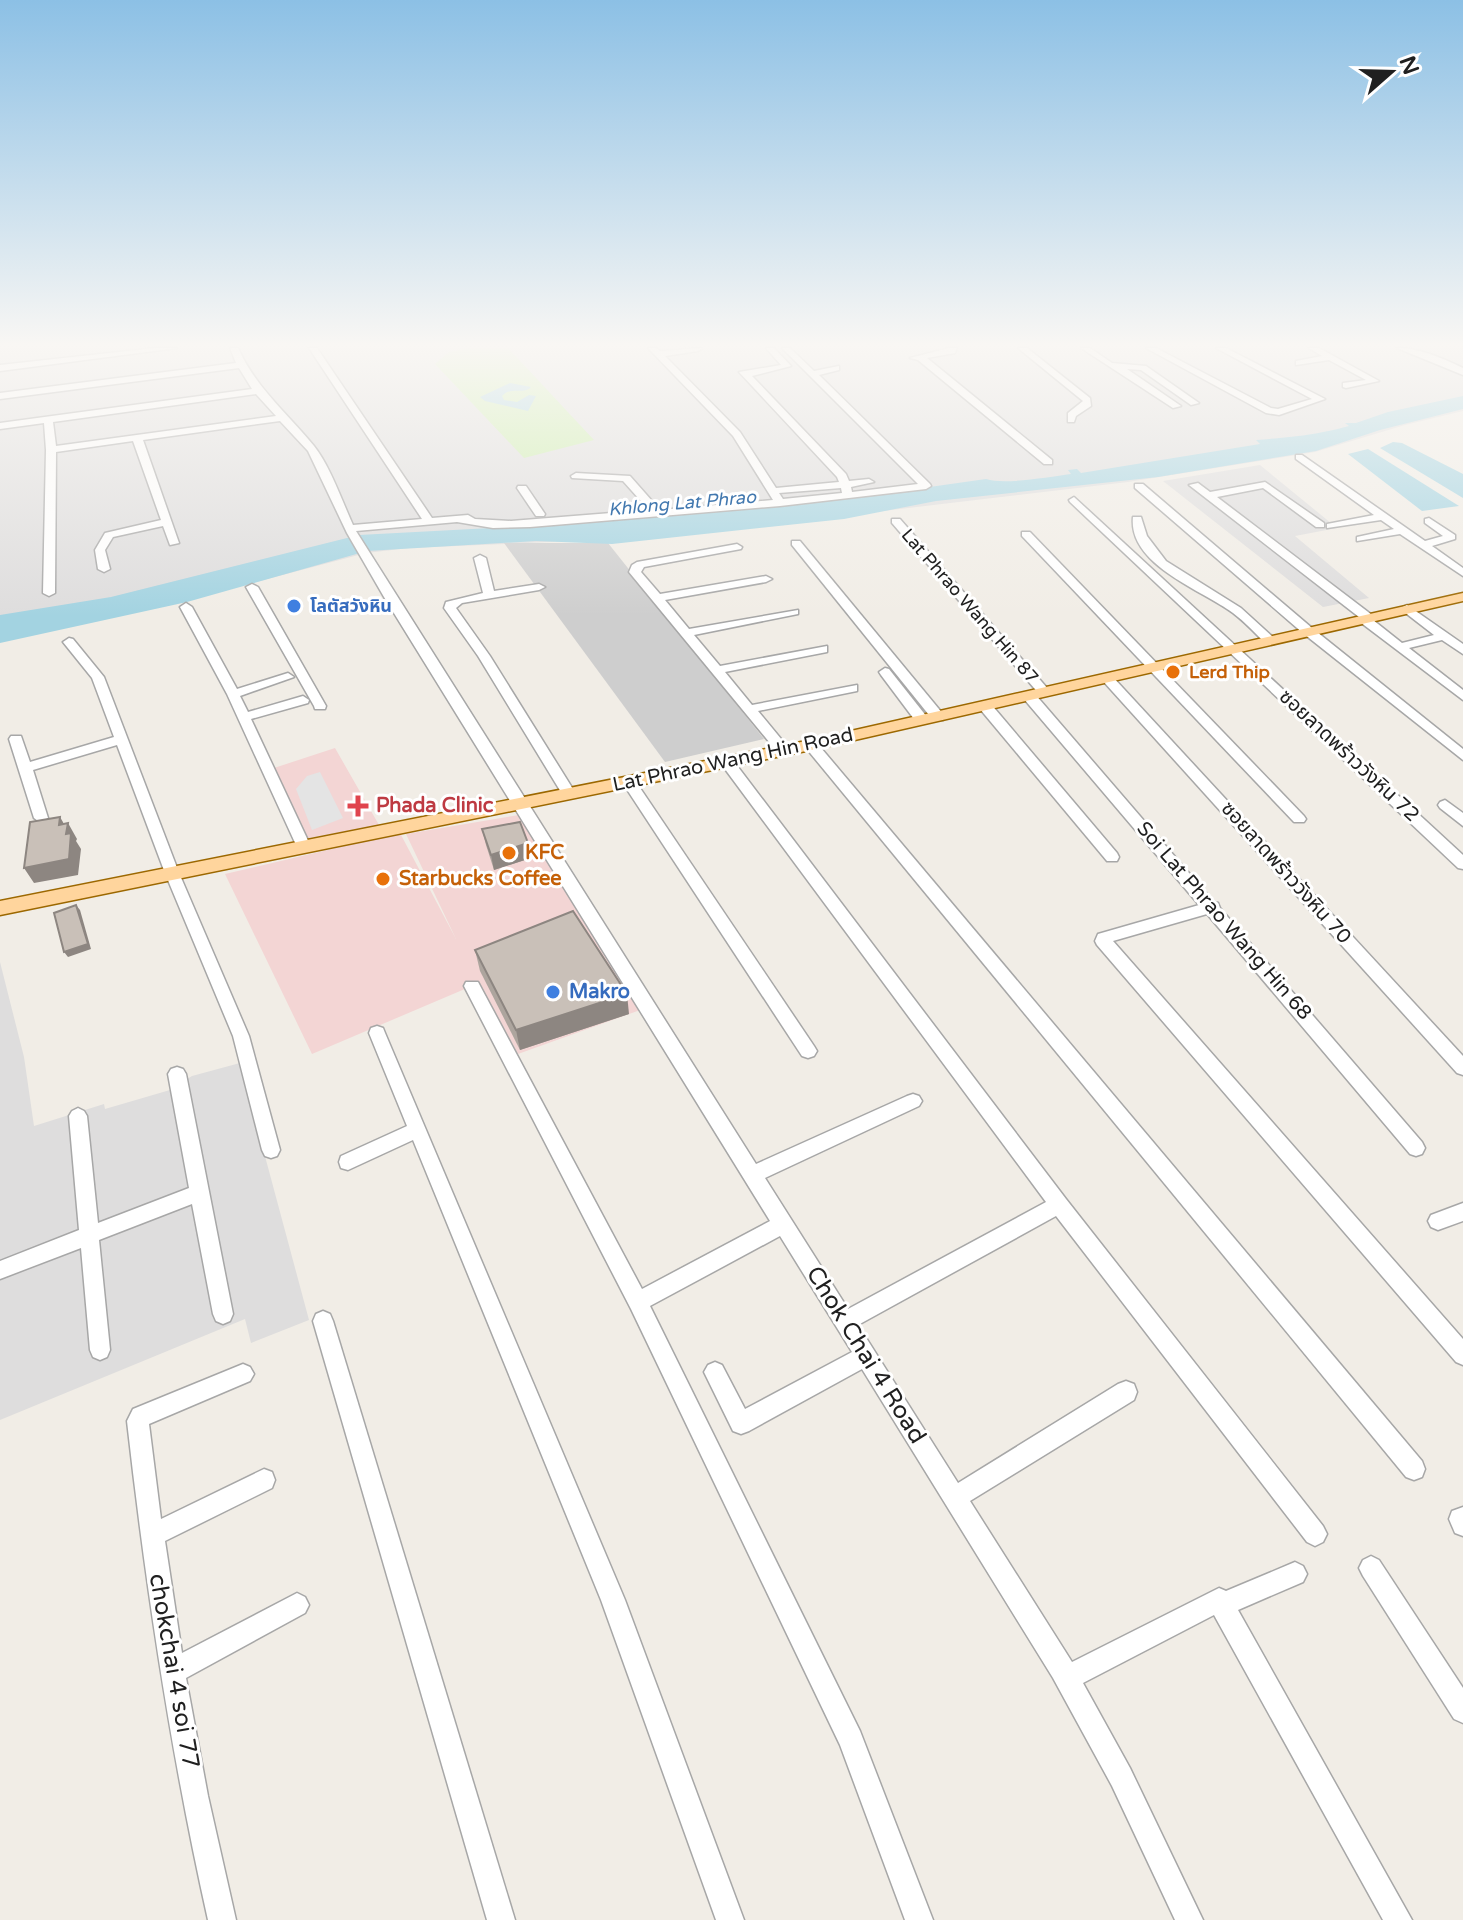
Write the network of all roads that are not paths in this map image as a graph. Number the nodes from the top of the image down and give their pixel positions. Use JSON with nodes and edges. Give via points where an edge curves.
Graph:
{"nodes":[{"id":1,"x":50,"y":438,"type":"edge"},
{"id":2,"x":137,"y":438,"type":"joint"},
{"id":3,"x":300,"y":438,"type":"edge"},
{"id":4,"x":373,"y":438,"type":"edge"},
{"id":5,"x":739,"y":438,"type":"edge"},
{"id":6,"x":803,"y":438,"type":"edge"},
{"id":7,"x":877,"y":438,"type":"edge"},
{"id":8,"x":1017,"y":438,"type":"edge"},
{"id":9,"x":51,"y":450,"type":"junction"},
{"id":10,"x":1299,"y":457,"type":"dead end"},
{"id":11,"x":1048,"y":462,"type":"dead end"},
{"id":12,"x":576,"y":476,"type":"dead end"},
{"id":13,"x":869,"y":482,"type":"dead end"},
{"id":14,"x":1194,"y":485,"type":"dead end"},
{"id":15,"x":1139,"y":486,"type":"dead end"},
{"id":16,"x":522,"y":488,"type":"dead end"},
{"id":17,"x":847,"y":489,"type":"junction"},
{"id":18,"x":773,"y":491,"type":"junction"},
{"id":19,"x":1207,"y":496,"type":"junction"},
{"id":20,"x":1074,"y":500,"type":"dead end"},
{"id":21,"x":780,"y":503,"type":"junction"},
{"id":22,"x":657,"y":513,"type":"junction"},
{"id":23,"x":540,"y":514,"type":"junction"},
{"id":24,"x":1383,"y":516,"type":"junction"},
{"id":25,"x":457,"y":519,"type":"junction"},
{"id":26,"x":1137,"y":519,"type":"dead end"},
{"id":27,"x":428,"y":520,"type":"junction"},
{"id":28,"x":572,"y":520,"type":"junction"},
{"id":29,"x":896,"y":521,"type":"dead end"},
{"id":30,"x":1429,"y":521,"type":"dead end"},
{"id":31,"x":166,"y":522,"type":"junction"},
{"id":32,"x":1403,"y":530,"type":"junction"},
{"id":33,"x":352,"y":532,"type":"junction"},
{"id":34,"x":1026,"y":534,"type":"dead end"},
{"id":35,"x":1361,"y":539,"type":"dead end"},
{"id":36,"x":174,"y":543,"type":"dead end"},
{"id":37,"x":796,"y":543,"type":"dead end"},
{"id":38,"x":1424,"y":545,"type":"junction"},
{"id":39,"x":737,"y":547,"type":"dead end"},
{"id":40,"x":480,"y":558,"type":"dead end"},
{"id":41,"x":104,"y":569,"type":"dead end"},
{"id":42,"x":1463,"y":573,"type":"edge"},
{"id":43,"x":766,"y":579,"type":"dead end"},
{"id":44,"x":252,"y":587,"type":"dead end"},
{"id":45,"x":539,"y":587,"type":"dead end"},
{"id":46,"x":49,"y":593,"type":"dead end"},
{"id":47,"x":489,"y":594,"type":"junction"},
{"id":48,"x":1463,"y":597,"type":"edge"},
{"id":49,"x":659,"y":598,"type":"junction"},
{"id":50,"x":186,"y":607,"type":"dead end"},
{"id":51,"x":1407,"y":609,"type":"junction"},
{"id":52,"x":794,"y":612,"type":"dead end"},
{"id":53,"x":1366,"y":619,"type":"junction"},
{"id":54,"x":1308,"y":631,"type":"junction"},
{"id":55,"x":688,"y":633,"type":"junction"},
{"id":56,"x":1444,"y":636,"type":"junction"},
{"id":57,"x":1270,"y":641,"type":"junction"},
{"id":58,"x":69,"y":642,"type":"dead end"},
{"id":59,"x":1399,"y":647,"type":"junction"},
{"id":60,"x":823,"y":649,"type":"dead end"},
{"id":61,"x":1234,"y":649,"type":"junction"},
{"id":62,"x":1463,"y":650,"type":"edge"},
{"id":63,"x":1154,"y":667,"type":"junction"},
{"id":64,"x":718,"y":670,"type":"junction"},
{"id":65,"x":885,"y":672,"type":"dead end"},
{"id":66,"x":288,"y":677,"type":"dead end"},
{"id":67,"x":1107,"y":678,"type":"junction"},
{"id":68,"x":853,"y":688,"type":"dead end"},
{"id":69,"x":233,"y":694,"type":"junction"},
{"id":70,"x":1037,"y":694,"type":"junction"},
{"id":71,"x":1463,"y":696,"type":"edge"},
{"id":72,"x":303,"y":700,"type":"dead end"},
{"id":73,"x":320,"y":706,"type":"dead end"},
{"id":74,"x":985,"y":706,"type":"junction"},
{"id":75,"x":750,"y":709,"type":"junction"},
{"id":76,"x":244,"y":717,"type":"junction"},
{"id":77,"x":930,"y":718,"type":"junction"},
{"id":78,"x":16,"y":739,"type":"dead end"},
{"id":79,"x":120,"y":740,"type":"junction"},
{"id":80,"x":811,"y":745,"type":"junction"},
{"id":81,"x":784,"y":751,"type":"junction"},
{"id":82,"x":1463,"y":756,"type":"edge"},
{"id":83,"x":727,"y":762,"type":"junction"},
{"id":84,"x":25,"y":768,"type":"junction"},
{"id":85,"x":629,"y":782,"type":"junction"},
{"id":86,"x":569,"y":794,"type":"junction"},
{"id":87,"x":518,"y":804,"type":"junction"},
{"id":88,"x":1445,"y":805,"type":"dead end"},
{"id":89,"x":41,"y":818,"type":"edge"},
{"id":90,"x":1299,"y":819,"type":"dead end"},
{"id":91,"x":1463,"y":821,"type":"edge"},
{"id":92,"x":304,"y":847,"type":"junction"},
{"id":93,"x":1112,"y":857,"type":"dead end"},
{"id":94,"x":1463,"y":864,"type":"edge"},
{"id":95,"x":172,"y":873,"type":"junction"},
{"id":96,"x":1213,"y":907,"type":"junction"},
{"id":97,"x":0,"y":908,"type":"edge"},
{"id":98,"x":472,"y":986,"type":"dead end"},
{"id":99,"x":377,"y":1033,"type":"dead end"},
{"id":100,"x":808,"y":1051,"type":"dead end"},
{"id":101,"x":1463,"y":1068,"type":"edge"},
{"id":102,"x":177,"y":1074,"type":"dead end"},
{"id":103,"x":913,"y":1101,"type":"dead end"},
{"id":104,"x":78,"y":1116,"type":"dead end"},
{"id":105,"x":419,"y":1129,"type":"junction"},
{"id":106,"x":1416,"y":1148,"type":"dead end"},
{"id":107,"x":271,"y":1150,"type":"dead end"},
{"id":108,"x":348,"y":1162,"type":"dead end"},
{"id":109,"x":752,"y":1175,"type":"junction"},
{"id":110,"x":201,"y":1192,"type":"junction"},
{"id":111,"x":1059,"y":1205,"type":"junction"},
{"id":112,"x":1463,"y":1212,"type":"edge"},
{"id":113,"x":1438,"y":1221,"type":"dead end"},
{"id":114,"x":783,"y":1224,"type":"junction"},
{"id":115,"x":89,"y":1234,"type":"junction"},
{"id":116,"x":0,"y":1270,"type":"edge"},
{"id":117,"x":638,"y":1302,"type":"junction"},
{"id":118,"x":223,"y":1314,"type":"dead end"},
{"id":119,"x":323,"y":1321,"type":"dead end"},
{"id":120,"x":845,"y":1321,"type":"junction"},
{"id":121,"x":100,"y":1350,"type":"dead end"},
{"id":122,"x":867,"y":1355,"type":"junction"},
{"id":123,"x":1463,"y":1355,"type":"edge"},
{"id":124,"x":715,"y":1372,"type":"dead end"},
{"id":125,"x":243,"y":1374,"type":"dead end"},
{"id":126,"x":1126,"y":1392,"type":"dead end"},
{"id":127,"x":1414,"y":1469,"type":"dead end"},
{"id":128,"x":264,"y":1480,"type":"dead end"},
{"id":129,"x":956,"y":1497,"type":"junction"},
{"id":130,"x":1463,"y":1518,"type":"edge"},
{"id":131,"x":1463,"y":1525,"type":"edge"},
{"id":132,"x":1315,"y":1534,"type":"dead end"},
{"id":133,"x":151,"y":1536,"type":"junction"},
{"id":134,"x":1371,"y":1568,"type":"dead end"},
{"id":135,"x":1295,"y":1574,"type":"dead end"},
{"id":136,"x":1223,"y":1604,"type":"junction"},
{"id":137,"x":297,"y":1605,"type":"dead end"},
{"id":138,"x":172,"y":1672,"type":"junction"},
{"id":139,"x":1067,"y":1678,"type":"junction"},
{"id":140,"x":1463,"y":1710,"type":"edge"},
{"id":141,"x":222,"y":1920,"type":"edge"},
{"id":142,"x":501,"y":1920,"type":"edge"},
{"id":143,"x":730,"y":1920,"type":"edge"},
{"id":144,"x":919,"y":1920,"type":"edge"},
{"id":145,"x":1189,"y":1920,"type":"edge"},
{"id":146,"x":1398,"y":1920,"type":"edge"}],
"edges":[{"from":1,"to":9,"type":"street"},
{"from":2,"to":9,"type":"street"},
{"from":2,"to":31,"type":"street"},
{"from":3,"to":33,"type":"street","name":"Chok Chai 4 Road","via":[[312,450]]},
{"from":4,"to":27,"type":"street"},
{"from":5,"to":18,"type":"street"},
{"from":6,"to":17,"type":"street"},
{"from":7,"to":17,"type":"street","via":[[926,486]]},
{"from":8,"to":11,"type":"street"},
{"from":9,"to":46,"type":"street"},
{"from":10,"to":24,"type":"street"},
{"from":12,"to":22,"type":"street","via":[[626,478]]},
{"from":13,"to":17,"type":"street"},
{"from":14,"to":19,"type":"street"},
{"from":15,"to":54,"type":"street"},
{"from":16,"to":23,"type":"street"},
{"from":17,"to":18,"type":"street"},
{"from":17,"to":21,"type":"street"},
{"from":18,"to":21,"type":"street"},
{"from":19,"to":24,"type":"street","via":[[1265,485],[1326,525]]},
{"from":19,"to":53,"type":"street"},
{"from":20,"to":61,"type":"street","name":"ซอยลาดพร้าววังหิน 72"},
{"from":21,"to":22,"type":"street"},
{"from":22,"to":28,"type":"street"},
{"from":23,"to":25,"type":"street"},
{"from":23,"to":28,"type":"street","via":[[570,512]]},
{"from":24,"to":32,"type":"street"},
{"from":25,"to":27,"type":"street"},
{"from":25,"to":28,"type":"street","via":[[478,524]]},
{"from":26,"to":57,"type":"street","via":[[1142,541],[1158,557],[1191,586],[1241,613]]},
{"from":27,"to":33,"type":"street"},
{"from":29,"to":70,"type":"street","name":"Lat Phrao Wang Hin 87"},
{"from":30,"to":38,"type":"street","via":[[1451,537]]},
{"from":31,"to":36,"type":"street"},
{"from":31,"to":41,"type":"street","via":[[109,535],[100,550]]},
{"from":32,"to":35,"type":"street"},
{"from":32,"to":38,"type":"street"},
{"from":33,"to":87,"type":"street","name":"Chok Chai 4 Road"},
{"from":34,"to":63,"type":"street"},
{"from":37,"to":77,"type":"street"},
{"from":38,"to":42,"type":"street"},
{"from":39,"to":49,"type":"street","via":[[636,567]]},
{"from":40,"to":47,"type":"street"},
{"from":43,"to":49,"type":"street"},
{"from":44,"to":73,"type":"street"},
{"from":45,"to":47,"type":"street"},
{"from":47,"to":86,"type":"street","via":[[459,600],[450,608]]},
{"from":48,"to":51,"type":"main road","name":"Lat Phrao Wang Hin Road"},
{"from":49,"to":55,"type":"street"},
{"from":50,"to":69,"type":"street"},
{"from":51,"to":53,"type":"main road","name":"Lat Phrao Wang Hin Road"},
{"from":51,"to":56,"type":"street"},
{"from":52,"to":55,"type":"street"},
{"from":53,"to":54,"type":"main road","name":"Lat Phrao Wang Hin Road"},
{"from":53,"to":59,"type":"street"},
{"from":54,"to":57,"type":"main road","name":"Lat Phrao Wang Hin Road"},
{"from":54,"to":82,"type":"street"},
{"from":55,"to":64,"type":"street"},
{"from":56,"to":59,"type":"street"},
{"from":56,"to":62,"type":"street"},
{"from":57,"to":61,"type":"main road","name":"Lat Phrao Wang Hin Road"},
{"from":58,"to":79,"type":"street","via":[[98,677]]},
{"from":59,"to":71,"type":"street"},
{"from":60,"to":64,"type":"street"},
{"from":61,"to":63,"type":"main road","name":"Lat Phrao Wang Hin Road"},
{"from":61,"to":94,"type":"street","name":"ซอยลาดพร้าววังหิน 72"},
{"from":63,"to":67,"type":"main road","name":"Lat Phrao Wang Hin Road"},
{"from":63,"to":90,"type":"street"},
{"from":64,"to":75,"type":"street"},
{"from":65,"to":77,"type":"street"},
{"from":66,"to":69,"type":"street"},
{"from":67,"to":70,"type":"main road","name":"Lat Phrao Wang Hin Road"},
{"from":67,"to":101,"type":"street","name":"ซอยลาดพร้าววังหิน 70"},
{"from":68,"to":75,"type":"street"},
{"from":69,"to":76,"type":"street"},
{"from":70,"to":74,"type":"main road","name":"Lat Phrao Wang Hin Road"},
{"from":70,"to":96,"type":"street","name":"Soi Lat Phrao Wang Hin 68"},
{"from":72,"to":76,"type":"street"},
{"from":74,"to":77,"type":"main road","name":"Lat Phrao Wang Hin Road"},
{"from":74,"to":93,"type":"street"},
{"from":75,"to":81,"type":"street"},
{"from":76,"to":92,"type":"street"},
{"from":77,"to":80,"type":"main road","name":"Lat Phrao Wang Hin Road"},
{"from":78,"to":84,"type":"street"},
{"from":79,"to":84,"type":"street"},
{"from":79,"to":95,"type":"street"},
{"from":80,"to":81,"type":"main road","name":"Lat Phrao Wang Hin Road"},
{"from":80,"to":127,"type":"street"},
{"from":81,"to":83,"type":"main road","name":"Lat Phrao Wang Hin Road"},
{"from":83,"to":85,"type":"main road","name":"Lat Phrao Wang Hin Road"},
{"from":83,"to":111,"type":"street"},
{"from":84,"to":89,"type":"street"},
{"from":85,"to":86,"type":"main road","name":"Lat Phrao Wang Hin Road"},
{"from":85,"to":100,"type":"street"},
{"from":86,"to":87,"type":"main road","name":"Lat Phrao Wang Hin Road"},
{"from":87,"to":92,"type":"main road","name":"Lat Phrao Wang Hin Road"},
{"from":87,"to":109,"type":"street","name":"Chok Chai 4 Road"},
{"from":88,"to":91,"type":"street"},
{"from":92,"to":95,"type":"main road","name":"Lat Phrao Wang Hin Road"},
{"from":95,"to":97,"type":"main road","name":"Lat Phrao Wang Hin Road"},
{"from":95,"to":107,"type":"street","via":[[241,1036]]},
{"from":96,"to":106,"type":"street","name":"Soi Lat Phrao Wang Hin 68"},
{"from":96,"to":123,"type":"street","via":[[1103,941]]},
{"from":98,"to":117,"type":"street"},
{"from":99,"to":105,"type":"street"},
{"from":102,"to":110,"type":"street"},
{"from":103,"to":109,"type":"street"},
{"from":104,"to":115,"type":"street"},
{"from":105,"to":108,"type":"street"},
{"from":105,"to":143,"type":"street","via":[[613,1600]]},
{"from":109,"to":114,"type":"street","name":"Chok Chai 4 Road"},
{"from":110,"to":115,"type":"street"},
{"from":110,"to":118,"type":"street"},
{"from":111,"to":120,"type":"street"},
{"from":111,"to":132,"type":"street"},
{"from":112,"to":113,"type":"street"},
{"from":114,"to":117,"type":"street"},
{"from":114,"to":120,"type":"street","name":"Chok Chai 4 Road"},
{"from":115,"to":116,"type":"street"},
{"from":115,"to":121,"type":"street"},
{"from":117,"to":144,"type":"street","via":[[851,1740]]},
{"from":119,"to":142,"type":"street"},
{"from":120,"to":122,"type":"street","name":"Chok Chai 4 Road"},
{"from":122,"to":124,"type":"street","via":[[741,1423]]},
{"from":122,"to":129,"type":"street","name":"Chok Chai 4 Road"},
{"from":125,"to":133,"type":"street","name":"chokchai 4 soi 77","via":[[138,1419]]},
{"from":126,"to":129,"type":"street"},
{"from":128,"to":133,"type":"street"},
{"from":129,"to":139,"type":"street","name":"Chok Chai 4 Road"},
{"from":130,"to":131,"type":"street"},
{"from":133,"to":138,"type":"street","name":"chokchai 4 soi 77"},
{"from":134,"to":140,"type":"street"},
{"from":135,"to":136,"type":"street"},
{"from":136,"to":139,"type":"street","via":[[1216,1600]]},
{"from":136,"to":146,"type":"street"},
{"from":137,"to":138,"type":"street"},
{"from":138,"to":141,"type":"street","name":"chokchai 4 soi 77"},
{"from":139,"to":145,"type":"street","name":"Chok Chai 4 Road"}]}
